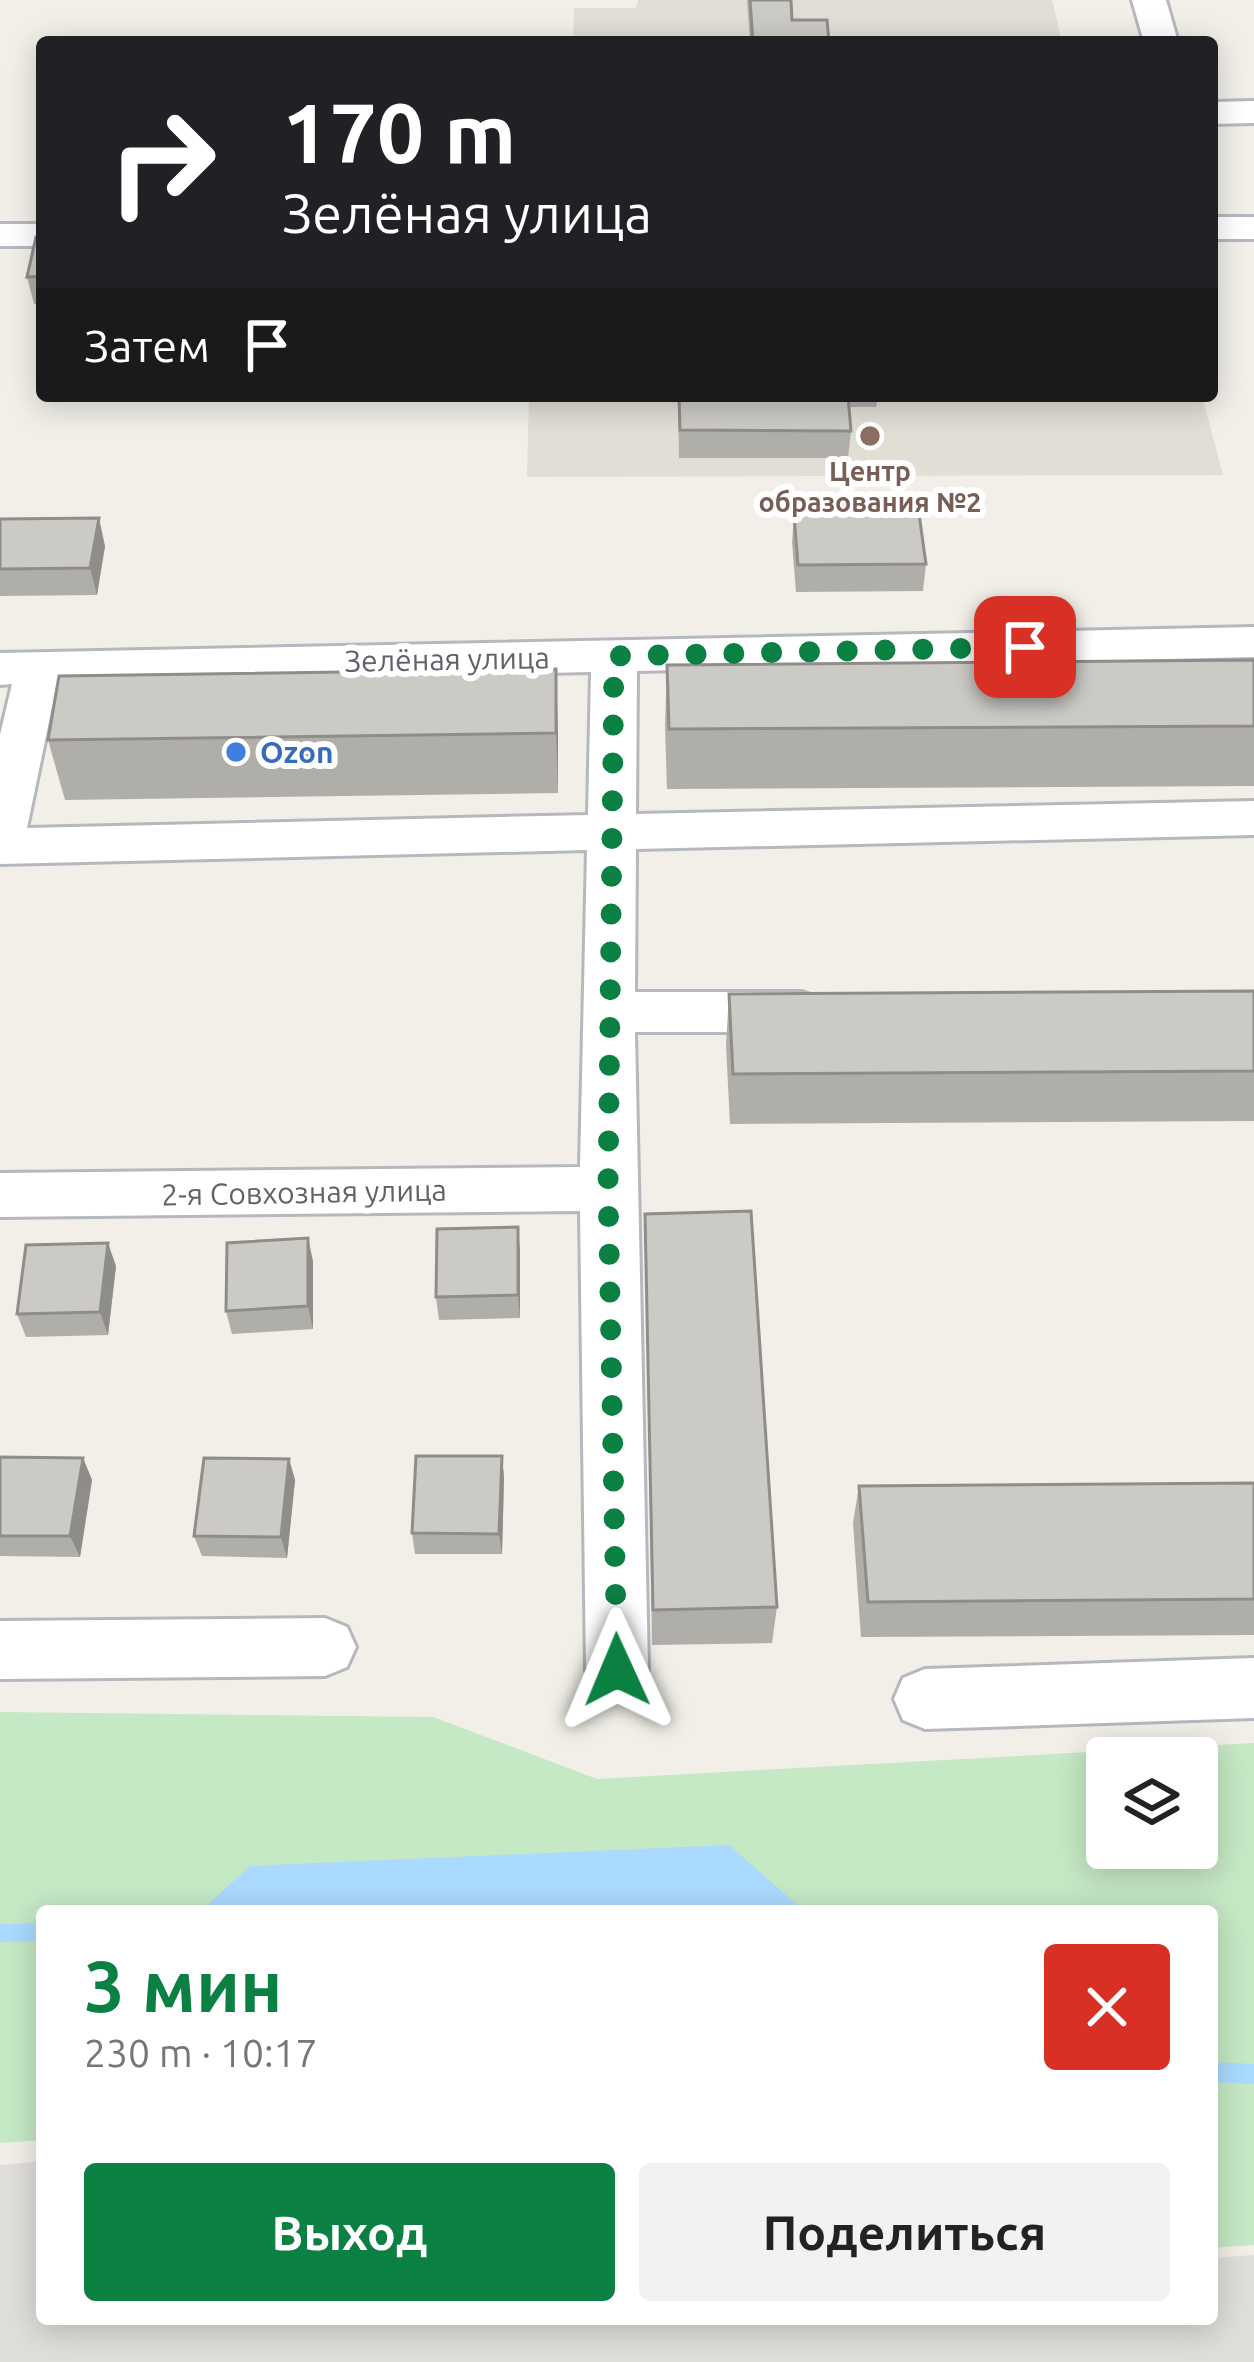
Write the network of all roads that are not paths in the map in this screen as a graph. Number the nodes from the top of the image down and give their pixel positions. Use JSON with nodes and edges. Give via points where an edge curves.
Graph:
{"nodes":[{"id":1,"x":1149,"y":0,"type":"edge"},
{"id":2,"x":1159,"y":36,"type":"edge"},
{"id":3,"x":1254,"y":112,"type":"edge"},
{"id":4,"x":1218,"y":113,"type":"edge"},
{"id":5,"x":1218,"y":228,"type":"edge"},
{"id":6,"x":1254,"y":228,"type":"edge"},
{"id":7,"x":0,"y":235,"type":"edge"},
{"id":8,"x":36,"y":235,"type":"edge"},
{"id":9,"x":1254,"y":642,"type":"edge"},
{"id":10,"x":614,"y":656,"type":"junction"},
{"id":11,"x":19,"y":668,"type":"edge"},
{"id":12,"x":1254,"y":818,"type":"edge"},
{"id":13,"x":612,"y":834,"type":"junction"},
{"id":14,"x":0,"y":844,"type":"edge"},
{"id":15,"x":610,"y":1012,"type":"junction"},
{"id":16,"x":844,"y":1012,"type":"edge"},
{"id":17,"x":608,"y":1189,"type":"junction"},
{"id":18,"x":0,"y":1195,"type":"edge"},
{"id":19,"x":325,"y":1647,"type":"dead end"},
{"id":20,"x":0,"y":1650,"type":"edge"},
{"id":21,"x":617,"y":1670,"type":"dead end"},
{"id":22,"x":1254,"y":1688,"type":"edge"},
{"id":23,"x":925,"y":1699,"type":"dead end"}],
"edges":[{"from":1,"to":2,"type":"street"},
{"from":3,"to":4,"type":"street"},
{"from":5,"to":6,"type":"street"},
{"from":7,"to":8,"type":"street"},
{"from":9,"to":10,"type":"street","name":"Зелёная улица"},
{"from":10,"to":11,"type":"street","name":"Зелёная улица"},
{"from":10,"to":13,"type":"street"},
{"from":11,"to":14,"type":"street"},
{"from":12,"to":13,"type":"street"},
{"from":13,"to":14,"type":"street"},
{"from":13,"to":15,"type":"street"},
{"from":15,"to":16,"type":"street"},
{"from":15,"to":17,"type":"street"},
{"from":17,"to":18,"type":"street","name":"2-я Совхозная улица"},
{"from":17,"to":21,"type":"street"},
{"from":19,"to":20,"type":"street"},
{"from":22,"to":23,"type":"street"}]}
